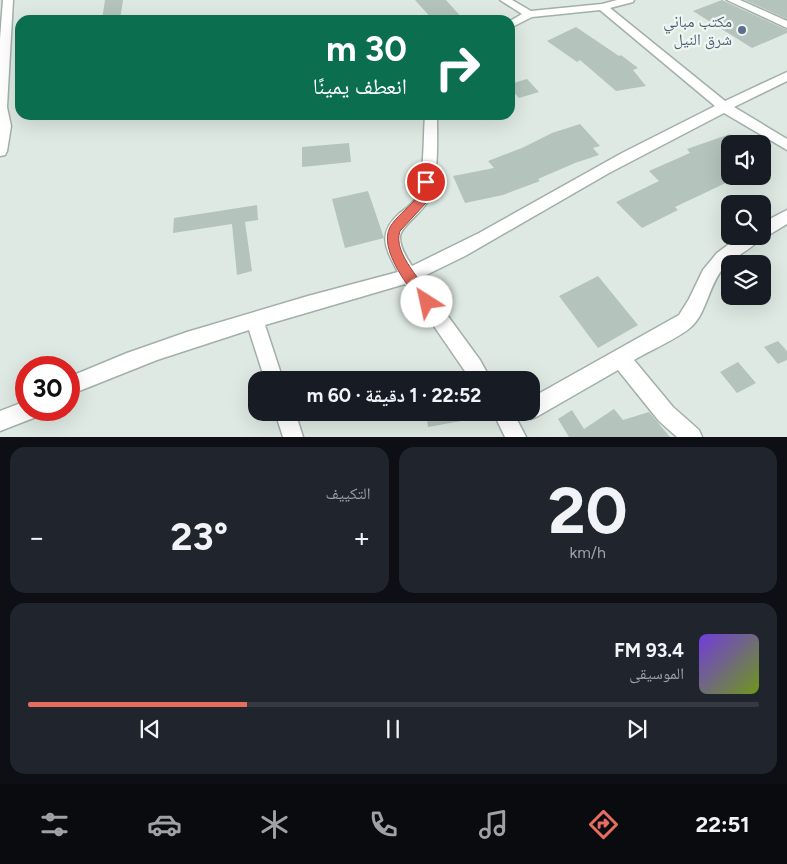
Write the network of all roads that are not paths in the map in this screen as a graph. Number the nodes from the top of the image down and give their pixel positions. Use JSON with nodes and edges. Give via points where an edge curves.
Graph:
{"nodes":[{"id":1,"x":8,"y":0,"type":"edge"},
{"id":2,"x":505,"y":0,"type":"edge"},
{"id":3,"x":629,"y":0,"type":"edge"},
{"id":4,"x":732,"y":0,"type":"edge"},
{"id":5,"x":602,"y":7,"type":"junction"},
{"id":6,"x":529,"y":14,"type":"junction"},
{"id":7,"x":515,"y":22,"type":"edge"},
{"id":8,"x":787,"y":26,"type":"edge"},
{"id":9,"x":787,"y":76,"type":"edge"},
{"id":10,"x":724,"y":107,"type":"junction"},
{"id":11,"x":432,"y":120,"type":"edge"},
{"id":12,"x":787,"y":145,"type":"edge"},
{"id":13,"x":0,"y":151,"type":"edge"},
{"id":14,"x":787,"y":216,"type":"edge"},
{"id":15,"x":771,"y":226,"type":"edge"},
{"id":16,"x":742,"y":245,"type":"edge"},
{"id":17,"x":409,"y":276,"type":"junction"},
{"id":18,"x":255,"y":321,"type":"junction"},
{"id":19,"x":620,"y":358,"type":"junction"},
{"id":20,"x":271,"y":371,"type":"edge"},
{"id":21,"x":476,"y":371,"type":"edge"},
{"id":22,"x":80,"y":381,"type":"edge"},
{"id":23,"x":540,"y":404,"type":"edge"},
{"id":24,"x":15,"y":415,"type":"edge"},
{"id":25,"x":0,"y":421,"type":"edge"},
{"id":26,"x":288,"y":421,"type":"edge"},
{"id":27,"x":293,"y":436,"type":"edge"},
{"id":28,"x":692,"y":436,"type":"edge"}],
"edges":[{"from":1,"to":13,"type":"street","via":[[1,107],[5,126]]},
{"from":2,"to":6,"type":"street"},
{"from":3,"to":5,"type":"street"},
{"from":4,"to":8,"type":"street"},
{"from":5,"to":6,"type":"street"},
{"from":5,"to":10,"type":"street"},
{"from":6,"to":7,"type":"street"},
{"from":9,"to":10,"type":"street"},
{"from":10,"to":12,"type":"street"},
{"from":10,"to":17,"type":"street","via":[[605,168]]},
{"from":11,"to":17,"type":"street","via":[[422,200],[395,229],[392,237],[394,250]]},
{"from":14,"to":15,"type":"street"},
{"from":16,"to":19,"type":"street","via":[[716,264],[693,312],[685,321]]},
{"from":17,"to":18,"type":"street"},
{"from":17,"to":21,"type":"street"},
{"from":18,"to":20,"type":"street"},
{"from":18,"to":22,"type":"street","via":[[105,369]]},
{"from":19,"to":23,"type":"street"},
{"from":19,"to":28,"type":"street","via":[[666,414]]},
{"from":24,"to":25,"type":"street"},
{"from":26,"to":27,"type":"street"}]}
